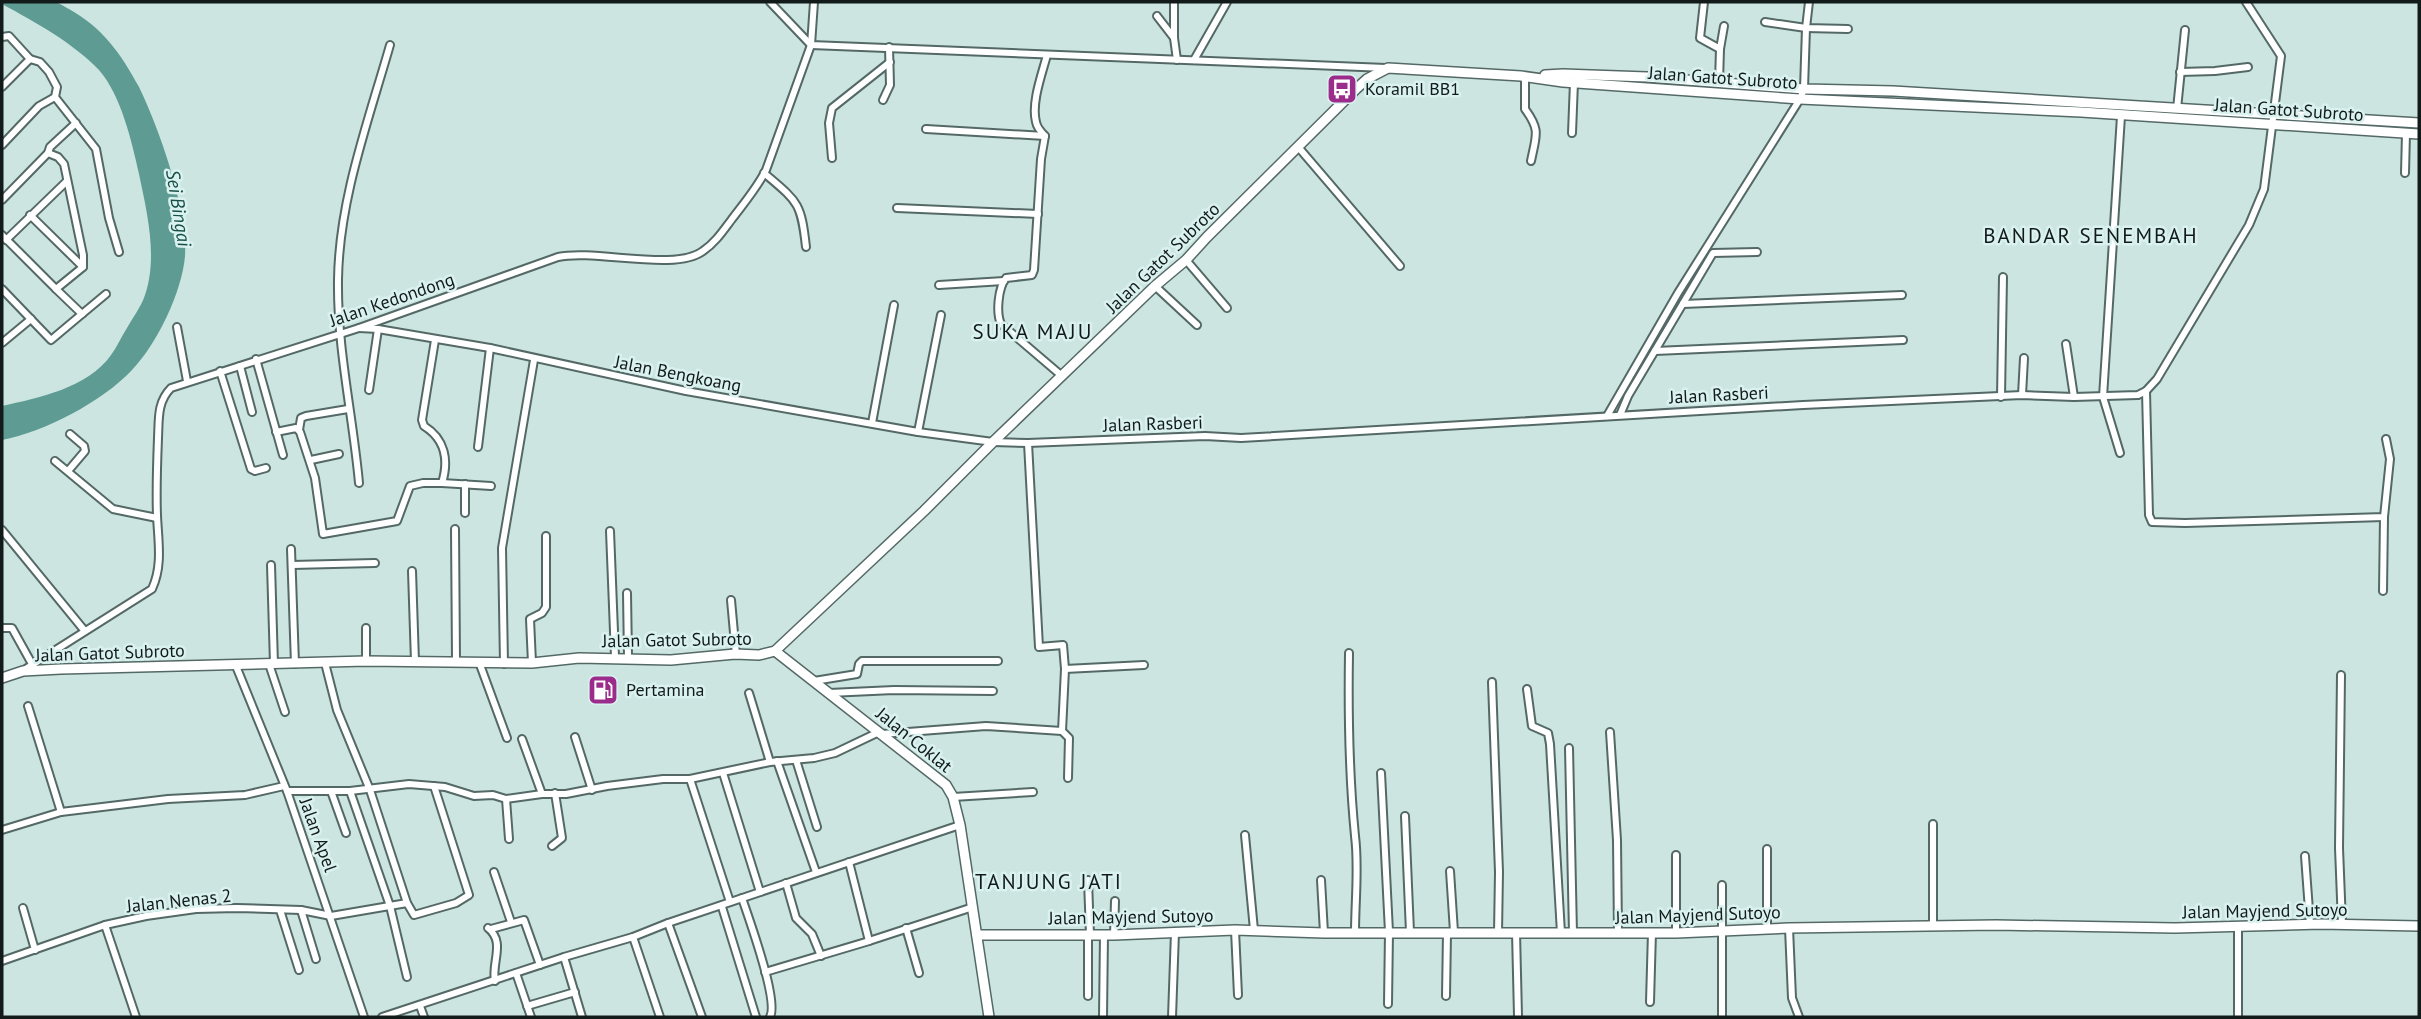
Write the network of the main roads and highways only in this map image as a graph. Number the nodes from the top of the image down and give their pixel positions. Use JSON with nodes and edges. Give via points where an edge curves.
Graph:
{"nodes":[{"id":1,"x":1527,"y":77,"type":"junction"},
{"id":2,"x":2419,"y":123,"type":"edge"},
{"id":3,"x":2419,"y":134,"type":"edge"},
{"id":4,"x":775,"y":651,"type":"junction"},
{"id":5,"x":2,"y":677,"type":"edge"},
{"id":6,"x":2419,"y":926,"type":"edge"},
{"id":7,"x":977,"y":935,"type":"junction"},
{"id":8,"x":989,"y":1017,"type":"edge"}],
"edges":[{"from":1,"to":2,"type":"main road","via":[[1563,74],[1719,82]]},
{"from":1,"to":3,"type":"main road","name":"Jalan Gatot Subroto","via":[[1800,99]]},
{"from":1,"to":4,"type":"main road","name":"Jalan Gatot Subroto","via":[[1388,68],[1367,79],[1186,260]]},
{"from":4,"to":5,"type":"main road","name":"Jalan Gatot Subroto","via":[[671,660],[366,661],[23,671]]},
{"from":4,"to":7,"type":"main road","name":"Jalan Coklat","via":[[946,785],[960,825]]},
{"from":6,"to":7,"type":"main road","name":"Jalan Mayjend Sutoyo","via":[[1996,925],[1676,933],[1235,930]]},
{"from":7,"to":8,"type":"main road","name":"Jalan Coklat"}]}
